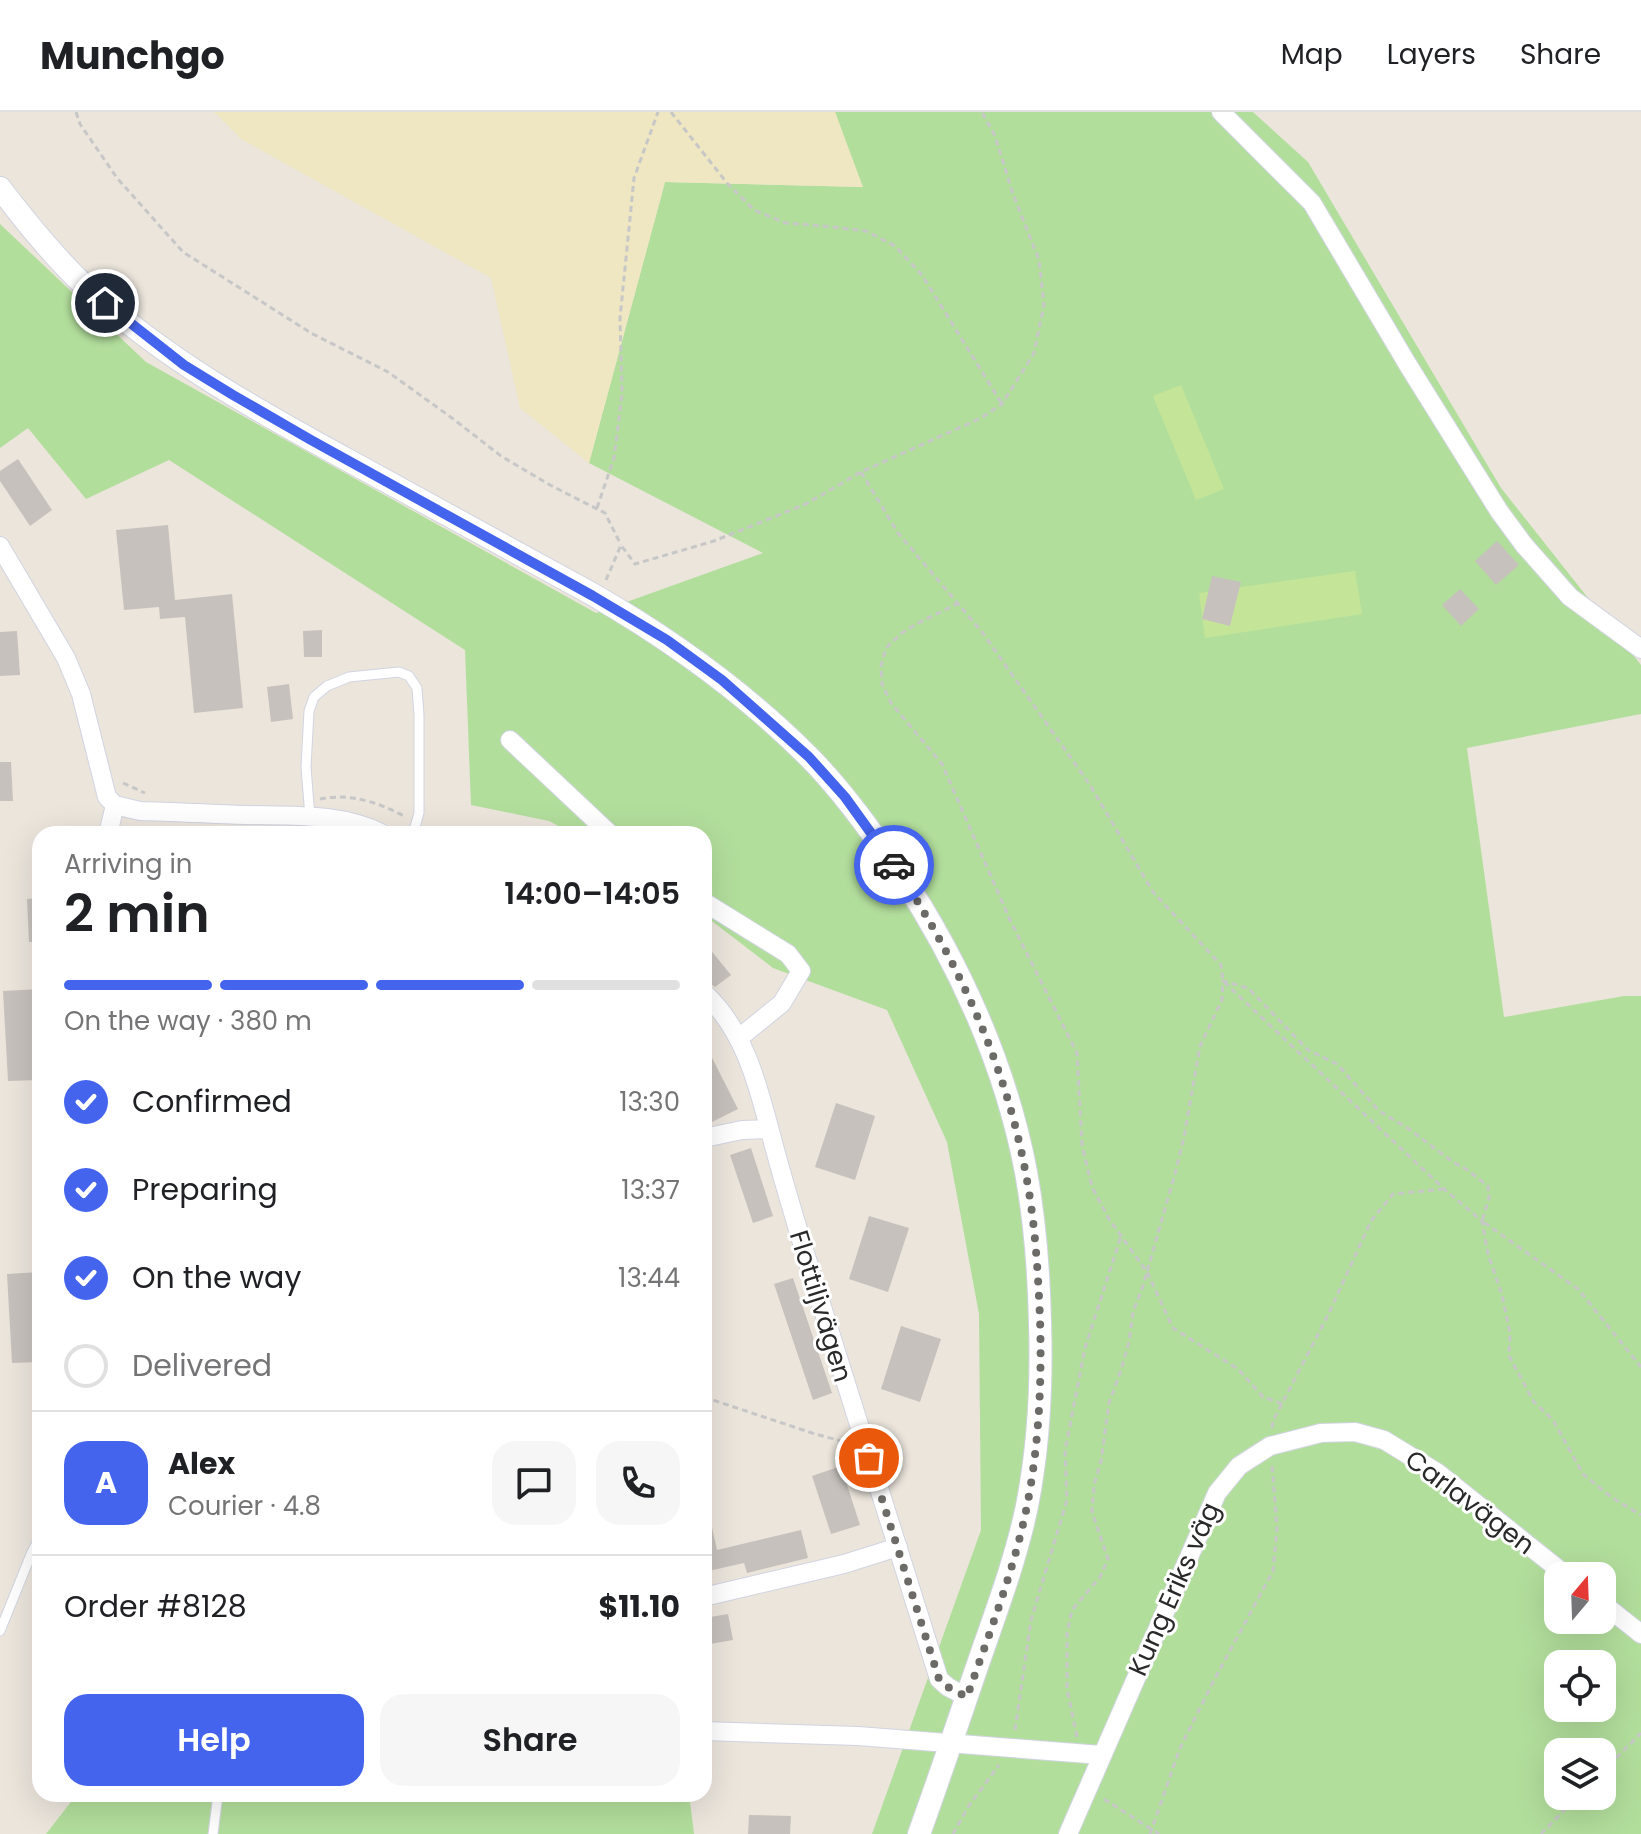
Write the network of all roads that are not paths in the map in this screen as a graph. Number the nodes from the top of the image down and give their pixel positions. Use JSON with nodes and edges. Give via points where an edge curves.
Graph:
{"nodes":[{"id":1,"x":1221,"y":112,"type":"edge"},
{"id":2,"x":0,"y":188,"type":"edge"},
{"id":3,"x":0,"y":546,"type":"edge"},
{"id":4,"x":1641,"y":649,"type":"edge"},
{"id":5,"x":510,"y":740,"type":"dead end"},
{"id":6,"x":115,"y":805,"type":"junction"},
{"id":7,"x":310,"y":817,"type":"junction"},
{"id":8,"x":109,"y":826,"type":"edge"},
{"id":9,"x":362,"y":826,"type":"edge"},
{"id":10,"x":415,"y":826,"type":"edge"},
{"id":11,"x":601,"y":826,"type":"edge"},
{"id":12,"x":712,"y":907,"type":"edge"},
{"id":13,"x":712,"y":1000,"type":"edge"},
{"id":14,"x":739,"y":1038,"type":"junction"},
{"id":15,"x":769,"y":1129,"type":"junction"},
{"id":16,"x":712,"y":1136,"type":"edge"},
{"id":17,"x":1321,"y":1433,"type":"joint"},
{"id":18,"x":898,"y":1547,"type":"junction"},
{"id":19,"x":32,"y":1552,"type":"edge"},
{"id":20,"x":1549,"y":1562,"type":"edge"},
{"id":21,"x":712,"y":1595,"type":"edge"},
{"id":22,"x":1616,"y":1614,"type":"edge"},
{"id":23,"x":0,"y":1631,"type":"edge"},
{"id":24,"x":1641,"y":1634,"type":"edge"},
{"id":25,"x":967,"y":1697,"type":"junction"},
{"id":26,"x":712,"y":1731,"type":"edge"},
{"id":27,"x":952,"y":1743,"type":"junction"},
{"id":28,"x":1101,"y":1755,"type":"junction"},
{"id":29,"x":217,"y":1802,"type":"edge"},
{"id":30,"x":213,"y":1834,"type":"edge"},
{"id":31,"x":919,"y":1834,"type":"edge"},
{"id":32,"x":1068,"y":1834,"type":"edge"}],
"edges":[{"from":1,"to":4,"type":"street","via":[[1312,203],[1524,545],[1570,597]]},
{"from":2,"to":25,"type":"street","via":[[83,284],[184,365],[642,624],[722,680],[809,757],[845,797],[918,901],[973,1007],[1014,1122],[1039,1280],[1040,1402],[1027,1506],[1013,1564]]},
{"from":3,"to":6,"type":"street","via":[[66,658],[81,694],[103,785]]},
{"from":5,"to":11,"type":"street"},
{"from":6,"to":7,"type":"street","via":[[140,811]]},
{"from":6,"to":8,"type":"street"},
{"from":7,"to":9,"type":"street"},
{"from":7,"to":10,"type":"lane","via":[[307,755],[314,697],[349,677],[399,672],[417,688]]},
{"from":12,"to":14,"type":"street","via":[[788,954],[801,971],[782,1003]]},
{"from":13,"to":14,"type":"street","name":"Flottiljvägen"},
{"from":14,"to":15,"type":"street","name":"Flottiljvägen"},
{"from":15,"to":16,"type":"street"},
{"from":15,"to":18,"type":"street","name":"Flottiljvägen"},
{"from":17,"to":20,"type":"street","name":"Carlavägen","via":[[1355,1432],[1384,1440],[1438,1473]]},
{"from":17,"to":28,"type":"street","name":"Kung Eriks väg","via":[[1270,1446],[1239,1466],[1217,1493]]},
{"from":18,"to":21,"type":"street"},
{"from":18,"to":25,"type":"street","name":"Flottiljvägen","via":[[939,1679]]},
{"from":19,"to":23,"type":"lane"},
{"from":22,"to":24,"type":"street"},
{"from":25,"to":27,"type":"street"},
{"from":26,"to":27,"type":"street"},
{"from":27,"to":28,"type":"street"},
{"from":27,"to":31,"type":"street"},
{"from":28,"to":32,"type":"street","name":"Kung Eriks väg"},
{"from":29,"to":30,"type":"lane"}]}
